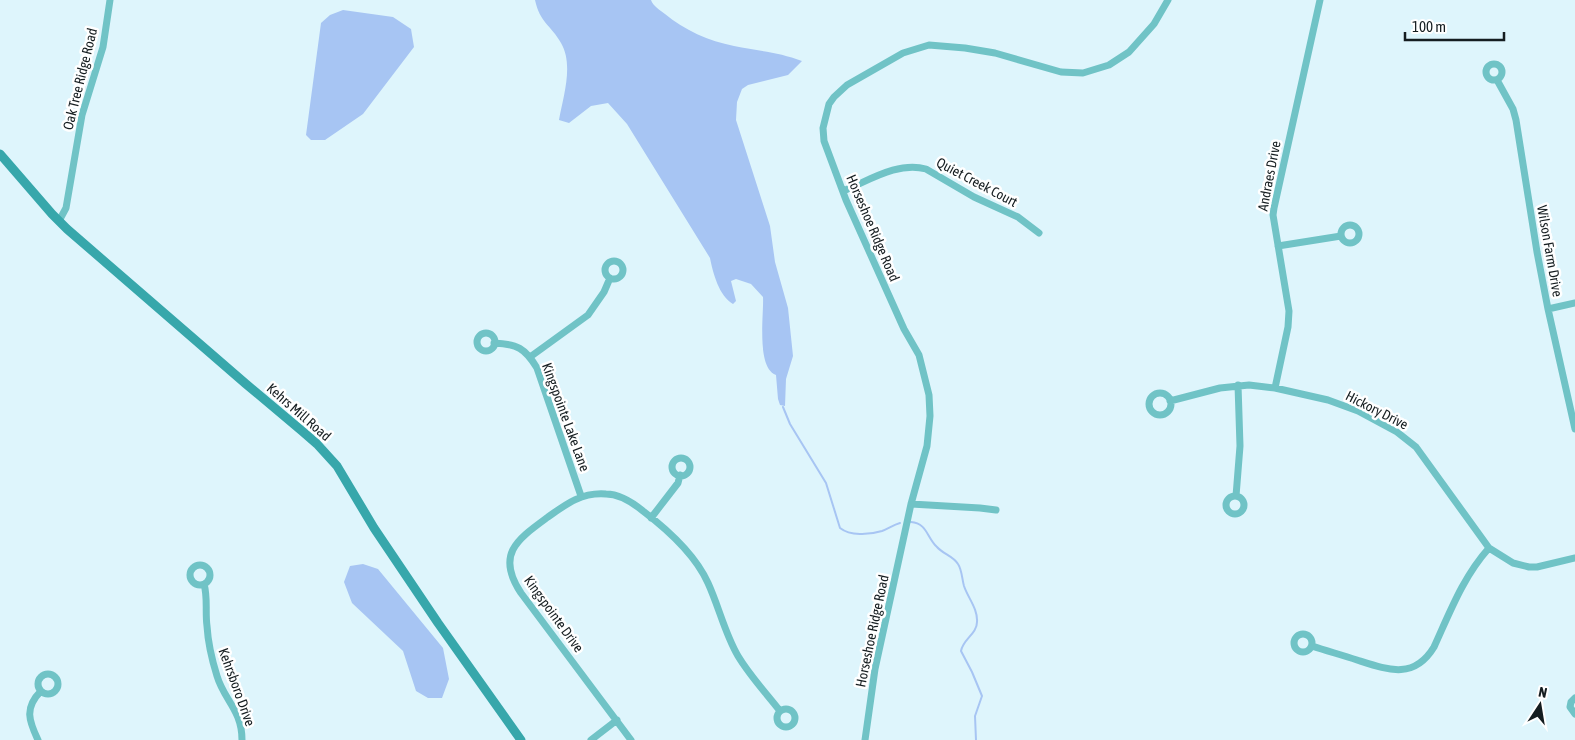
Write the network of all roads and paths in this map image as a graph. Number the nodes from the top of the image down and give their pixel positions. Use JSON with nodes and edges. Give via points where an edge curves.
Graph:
{"nodes":[{"id":1,"x":110,"y":0,"type":"edge"},
{"id":2,"x":1168,"y":0,"type":"edge"},
{"id":3,"x":1320,"y":0,"type":"edge"},
{"id":4,"x":1497,"y":80,"type":"dead end"},
{"id":5,"x":0,"y":154,"type":"edge"},
{"id":6,"x":843,"y":191,"type":"junction"},
{"id":7,"x":59,"y":221,"type":"junction"},
{"id":8,"x":1039,"y":233,"type":"dead end"},
{"id":9,"x":1341,"y":236,"type":"dead end"},
{"id":10,"x":1278,"y":246,"type":"junction"},
{"id":11,"x":610,"y":278,"type":"dead end"},
{"id":12,"x":1575,"y":303,"type":"edge"},
{"id":13,"x":1548,"y":309,"type":"junction"},
{"id":14,"x":494,"y":343,"type":"dead end"},
{"id":15,"x":530,"y":357,"type":"junction"},
{"id":16,"x":1238,"y":386,"type":"junction"},
{"id":17,"x":1275,"y":388,"type":"junction"},
{"id":18,"x":1170,"y":400,"type":"dead end"},
{"id":19,"x":1575,"y":429,"type":"edge"},
{"id":20,"x":680,"y":475,"type":"dead end"},
{"id":21,"x":581,"y":496,"type":"junction"},
{"id":22,"x":1236,"y":496,"type":"dead end"},
{"id":23,"x":911,"y":504,"type":"junction"},
{"id":24,"x":996,"y":510,"type":"dead end"},
{"id":25,"x":651,"y":518,"type":"junction"},
{"id":26,"x":1489,"y":548,"type":"junction"},
{"id":27,"x":1575,"y":558,"type":"edge"},
{"id":28,"x":204,"y":584,"type":"dead end"},
{"id":29,"x":1312,"y":646,"type":"dead end"},
{"id":30,"x":41,"y":691,"type":"dead end"},
{"id":31,"x":1575,"y":698,"type":"edge"},
{"id":32,"x":780,"y":711,"type":"dead end"},
{"id":33,"x":1575,"y":714,"type":"edge"},
{"id":34,"x":617,"y":720,"type":"junction"},
{"id":35,"x":627,"y":739,"type":"edge"},
{"id":36,"x":38,"y":740,"type":"edge"},
{"id":37,"x":242,"y":740,"type":"edge"},
{"id":38,"x":521,"y":740,"type":"edge"},
{"id":39,"x":591,"y":740,"type":"edge"},
{"id":40,"x":865,"y":740,"type":"edge"}],
"edges":[{"from":1,"to":7,"type":"street","name":"Oak Tree Ridge Road","via":[[103,47],[82,115],[66,208]]},
{"from":2,"to":6,"type":"street","name":"Horseshoe Ridge Road","via":[[1154,24],[1129,52],[1109,65],[1083,74],[1061,72],[965,48],[929,45],[903,53],[847,86],[829,104],[823,128],[824,140]]},
{"from":3,"to":10,"type":"street","name":"Andraes Drive","via":[[1274,208]]},
{"from":4,"to":13,"type":"street","name":"Wilson Farm Drive","via":[[1516,120]]},
{"from":5,"to":7,"type":"main road","name":"Kehrs Mill Road"},
{"from":6,"to":8,"type":"street","name":"Quiet Creek Court","via":[[906,166],[918,167],[1018,217]]},
{"from":6,"to":23,"type":"street","name":"Horseshoe Ridge Road","via":[[904,329],[919,355],[929,395],[928,446]]},
{"from":7,"to":38,"type":"main road","name":"Kehrs Mill Road","via":[[302,431],[337,466],[432,616]]},
{"from":9,"to":10,"type":"street"},
{"from":10,"to":17,"type":"street","name":"Andraes Drive","via":[[1289,311]]},
{"from":11,"to":15,"type":"street","via":[[588,315]]},
{"from":12,"to":13,"type":"street"},
{"from":13,"to":19,"type":"street","name":"Wilson Farm Drive"},
{"from":14,"to":15,"type":"street","name":"Kingspointe Lake Lane","via":[[516,346]]},
{"from":15,"to":21,"type":"street","name":"Kingspointe Lake Lane"},
{"from":16,"to":17,"type":"street","name":"Hickory Drive"},
{"from":16,"to":18,"type":"street","name":"Hickory Drive"},
{"from":16,"to":22,"type":"street","via":[[1240,446]]},
{"from":17,"to":26,"type":"street","name":"Hickory Drive","via":[[1328,400],[1358,411],[1406,438],[1416,447]]},
{"from":20,"to":25,"type":"street","via":[[678,483]]},
{"from":21,"to":25,"type":"street","name":"Kingspointe Drive","via":[[620,496]]},
{"from":21,"to":34,"type":"street","name":"Kingspointe Drive","via":[[522,536],[514,546],[510,568],[521,593]]},
{"from":23,"to":24,"type":"street"},
{"from":23,"to":40,"type":"street","name":"Horseshoe Ridge Road","via":[[875,670]]},
{"from":25,"to":32,"type":"street","name":"Kingspointe Drive","via":[[667,530],[697,564],[708,582],[738,656]]},
{"from":26,"to":27,"type":"street","name":"Hickory Drive","via":[[1513,563],[1537,567]]},
{"from":26,"to":29,"type":"street","via":[[1462,585],[1430,654],[1418,665],[1409,669],[1390,669]]},
{"from":28,"to":37,"type":"street","name":"Kehrsboro Drive","via":[[210,652],[218,678],[238,717]]},
{"from":30,"to":36,"type":"street","via":[[30,709],[30,722]]},
{"from":31,"to":33,"type":"street","via":[[1570,707]]},
{"from":34,"to":35,"type":"street","name":"Kingspointe Drive"},
{"from":34,"to":39,"type":"street"}]}
